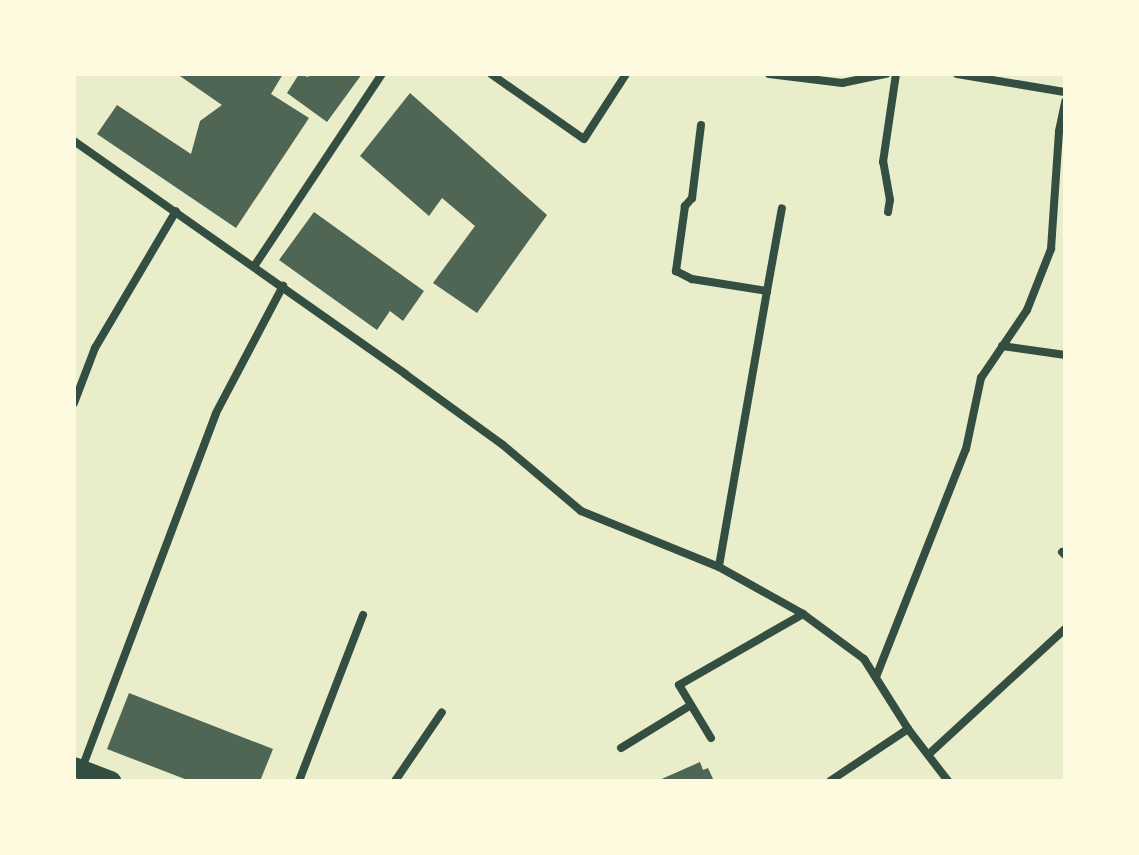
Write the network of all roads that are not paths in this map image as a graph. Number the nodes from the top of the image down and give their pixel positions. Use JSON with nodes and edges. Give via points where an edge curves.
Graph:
{"nodes":[{"id":1,"x":382,"y":74,"type":"edge"},
{"id":2,"x":491,"y":74,"type":"edge"},
{"id":3,"x":626,"y":74,"type":"edge"},
{"id":4,"x":769,"y":74,"type":"edge"},
{"id":5,"x":886,"y":74,"type":"edge"},
{"id":6,"x":896,"y":74,"type":"edge"},
{"id":7,"x":957,"y":74,"type":"edge"},
{"id":8,"x":1065,"y":92,"type":"edge"},
{"id":9,"x":1065,"y":102,"type":"edge"},
{"id":10,"x":701,"y":125,"type":"dead end"},
{"id":11,"x":74,"y":141,"type":"edge"},
{"id":12,"x":782,"y":208,"type":"dead end"},
{"id":13,"x":176,"y":211,"type":"junction"},
{"id":14,"x":888,"y":212,"type":"dead end"},
{"id":15,"x":255,"y":265,"type":"junction"},
{"id":16,"x":283,"y":286,"type":"junction"},
{"id":17,"x":767,"y":291,"type":"junction"},
{"id":18,"x":1002,"y":346,"type":"junction"},
{"id":19,"x":1065,"y":355,"type":"edge"},
{"id":20,"x":74,"y":403,"type":"edge"},
{"id":21,"x":719,"y":567,"type":"junction"},
{"id":22,"x":803,"y":614,"type":"junction"},
{"id":23,"x":363,"y":615,"type":"dead end"},
{"id":24,"x":1065,"y":629,"type":"edge"},
{"id":25,"x":876,"y":677,"type":"junction"},
{"id":26,"x":691,"y":705,"type":"junction"},
{"id":27,"x":442,"y":712,"type":"dead end"},
{"id":28,"x":908,"y":729,"type":"junction"},
{"id":29,"x":711,"y":738,"type":"dead end"},
{"id":30,"x":621,"y":748,"type":"dead end"},
{"id":31,"x":929,"y":754,"type":"junction"},
{"id":32,"x":78,"y":768,"type":"edge"},
{"id":33,"x":111,"y":781,"type":"edge"},
{"id":34,"x":299,"y":781,"type":"edge"},
{"id":35,"x":395,"y":781,"type":"edge"},
{"id":36,"x":830,"y":781,"type":"edge"},
{"id":37,"x":948,"y":781,"type":"edge"}],
"edges":[{"from":1,"to":15,"type":"street"},
{"from":2,"to":3,"type":"street","via":[[584,139]]},
{"from":4,"to":5,"type":"street","via":[[842,83]]},
{"from":6,"to":14,"type":"street","via":[[883,162]]},
{"from":7,"to":8,"type":"street"},
{"from":9,"to":18,"type":"street","via":[[1051,249],[1027,310]]},
{"from":10,"to":17,"type":"street","via":[[676,271],[692,279]]},
{"from":11,"to":13,"type":"street"},
{"from":12,"to":17,"type":"street"},
{"from":13,"to":15,"type":"street"},
{"from":13,"to":20,"type":"street","via":[[95,348]]},
{"from":15,"to":16,"type":"street"},
{"from":16,"to":21,"type":"street","via":[[503,445],[581,511]]},
{"from":16,"to":32,"type":"street","via":[[216,413]]},
{"from":17,"to":21,"type":"street"},
{"from":18,"to":19,"type":"street"},
{"from":18,"to":25,"type":"street","via":[[981,378],[966,449]]},
{"from":21,"to":22,"type":"street"},
{"from":22,"to":25,"type":"street","via":[[864,659]]},
{"from":22,"to":26,"type":"street","via":[[679,685]]},
{"from":23,"to":34,"type":"street"},
{"from":24,"to":31,"type":"street"},
{"from":25,"to":28,"type":"street"},
{"from":26,"to":29,"type":"street"},
{"from":26,"to":30,"type":"street"},
{"from":27,"to":35,"type":"street"},
{"from":28,"to":31,"type":"street"},
{"from":28,"to":36,"type":"street"},
{"from":31,"to":37,"type":"street"},
{"from":32,"to":33,"type":"main road"}]}
